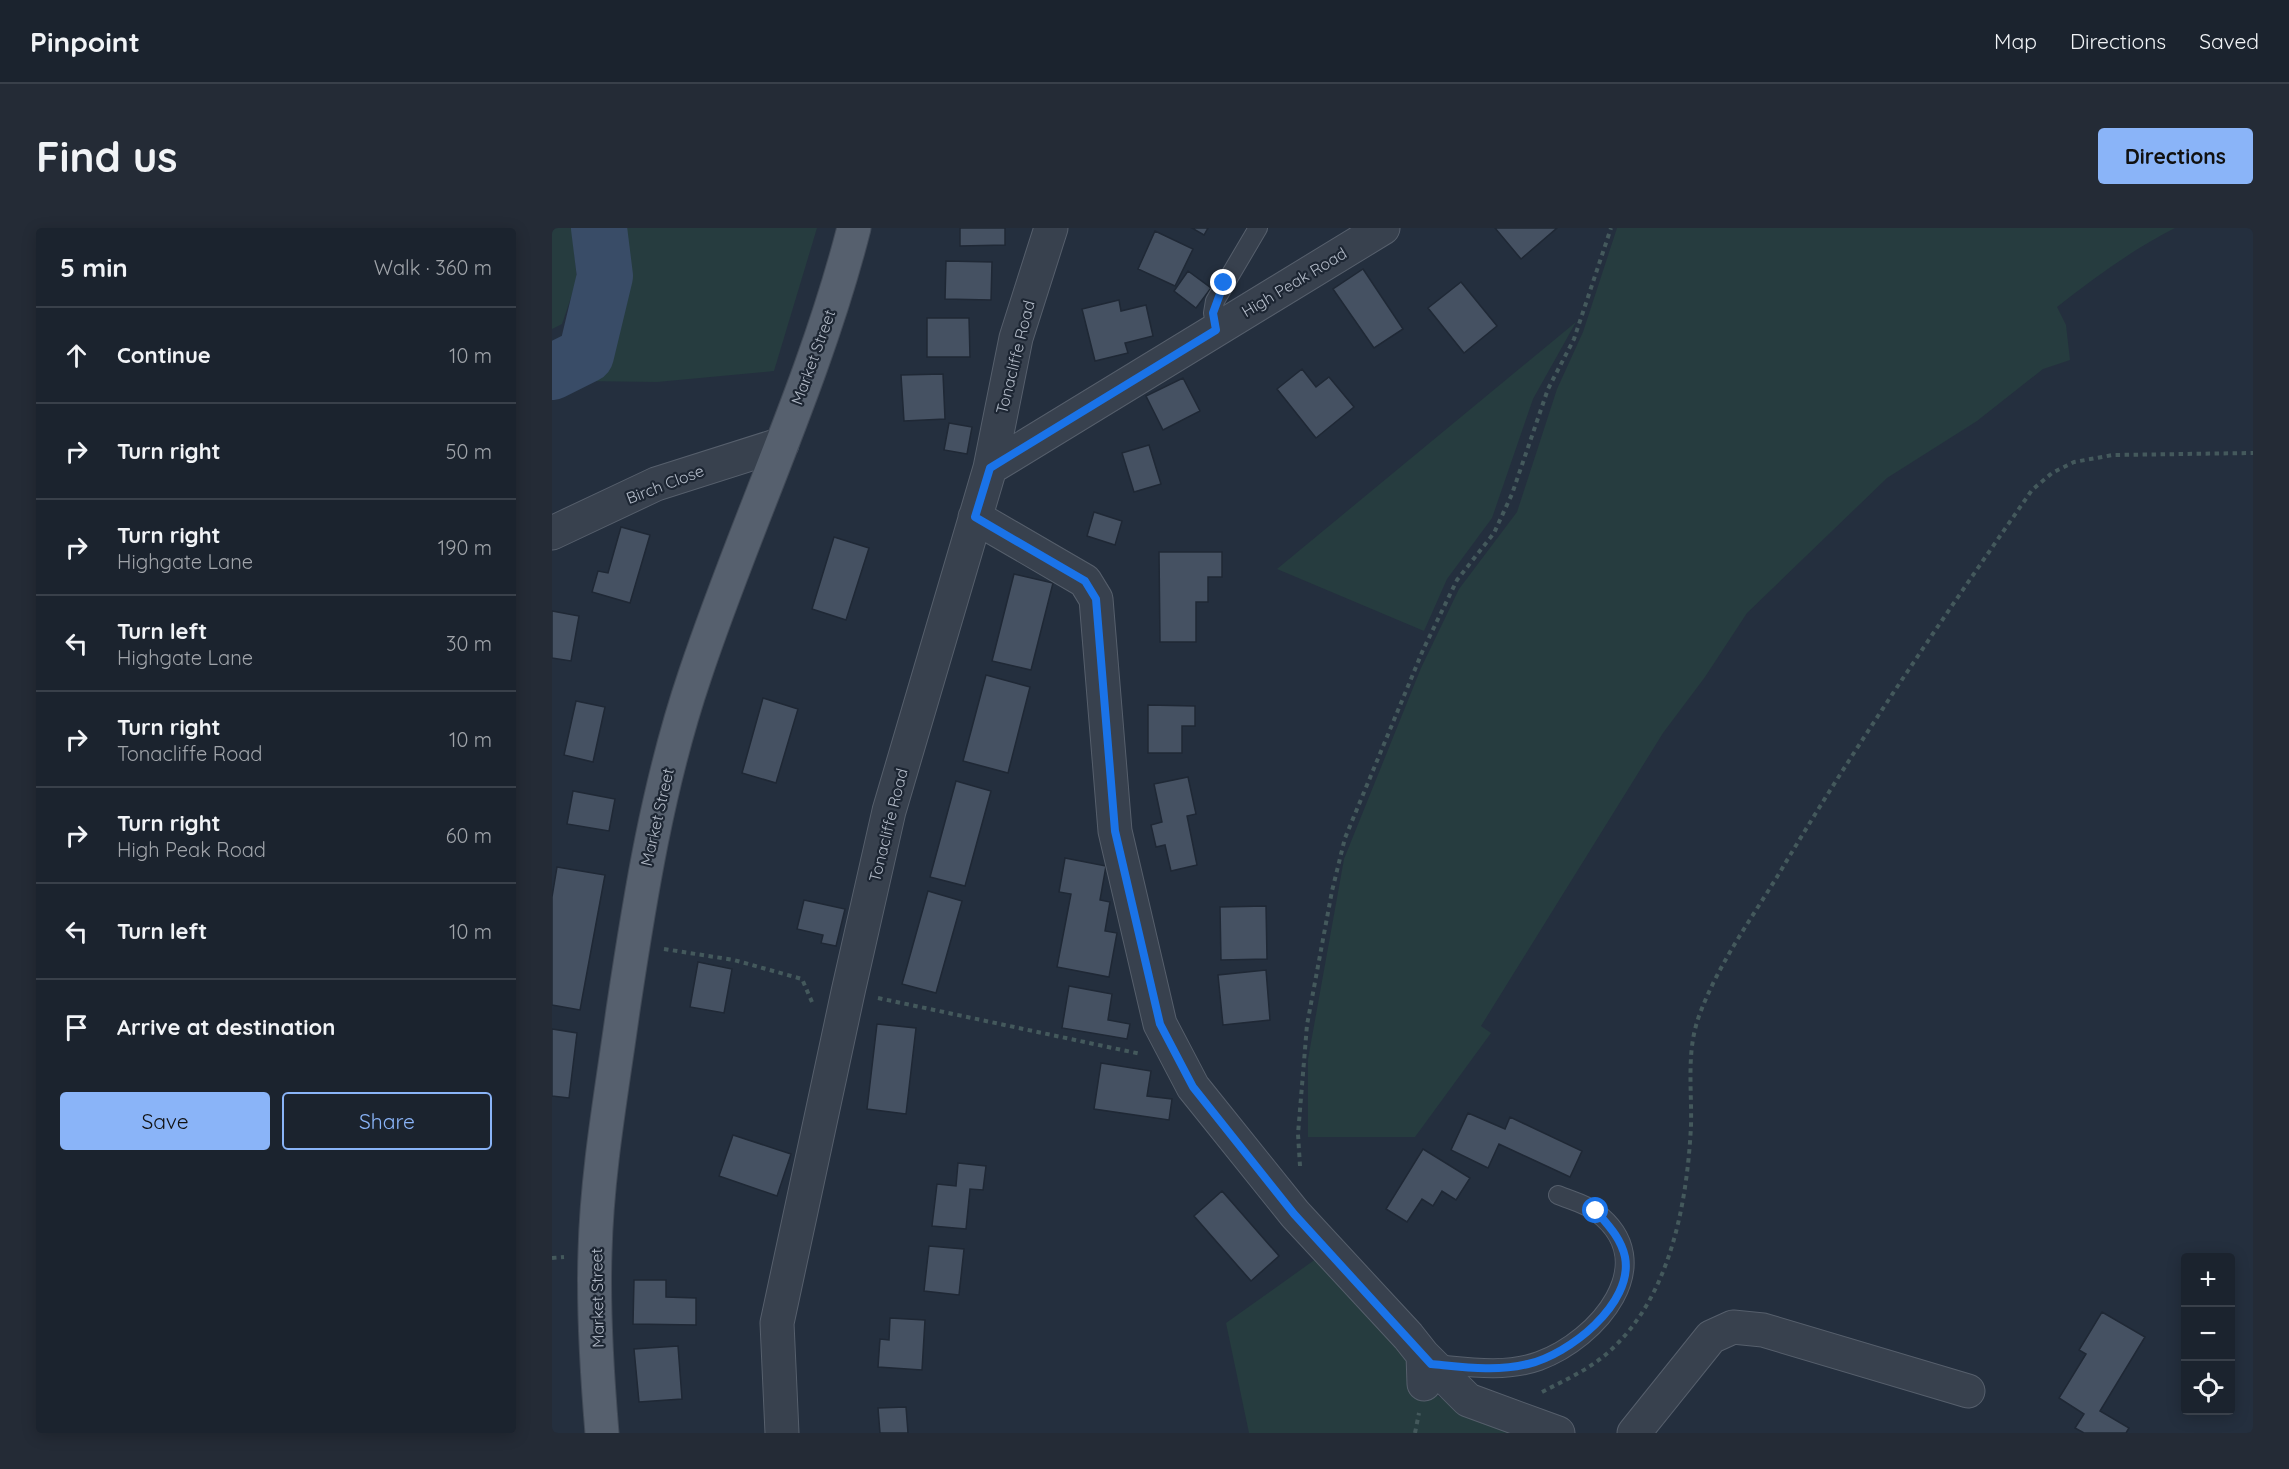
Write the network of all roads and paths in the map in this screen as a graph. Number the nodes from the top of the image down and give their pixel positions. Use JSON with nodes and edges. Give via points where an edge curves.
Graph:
{"nodes":[{"id":1,"x":854,"y":228,"type":"edge"},
{"id":2,"x":1051,"y":228,"type":"edge"},
{"id":3,"x":1258,"y":228,"type":"edge"},
{"id":4,"x":1383,"y":228,"type":"edge"},
{"id":5,"x":1611,"y":228,"type":"edge"},
{"id":6,"x":1216,"y":330,"type":"junction"},
{"id":7,"x":782,"y":444,"type":"junction"},
{"id":8,"x":2253,"y":453,"type":"edge"},
{"id":9,"x":990,"y":468,"type":"junction"},
{"id":10,"x":975,"y":517,"type":"junction"},
{"id":11,"x":552,"y":533,"type":"edge"},
{"id":12,"x":634,"y":937,"type":"junction"},
{"id":13,"x":848,"y":992,"type":"junction"},
{"id":14,"x":840,"y":1029,"type":"junction"},
{"id":15,"x":1180,"y":1062,"type":"junction"},
{"id":16,"x":1558,"y":1195,"type":"dead end"},
{"id":17,"x":1294,"y":1214,"type":"junction"},
{"id":18,"x":1426,"y":1368,"type":"junction"},
{"id":19,"x":1968,"y":1391,"type":"dead end"},
{"id":20,"x":1505,"y":1413,"type":"junction"},
{"id":21,"x":602,"y":1433,"type":"edge"},
{"id":22,"x":782,"y":1433,"type":"edge"},
{"id":23,"x":1558,"y":1433,"type":"edge"},
{"id":24,"x":1634,"y":1433,"type":"edge"}],
"edges":[{"from":1,"to":7,"type":"main road","name":"Market Street","via":[[839,287]]},
{"from":2,"to":9,"type":"street","name":"Tonacliffe Road","via":[[1016,338]]},
{"from":3,"to":6,"type":"lane","via":[[1215,300]]},
{"from":4,"to":6,"type":"street","name":"High Peak Road"},
{"from":5,"to":17,"type":"path","via":[[1574,339],[1548,389],[1512,494],[1494,533],[1457,580],[1345,838],[1307,1024],[1298,1134],[1301,1197]]},
{"from":6,"to":9,"type":"street","name":"High Peak Road"},
{"from":7,"to":11,"type":"street","name":"Birch Close","via":[[656,484]]},
{"from":7,"to":12,"type":"main road","name":"Market Street","via":[[735,559],[694,678],[658,801]]},
{"from":8,"to":20,"type":"path","via":[[2113,455],[2074,462],[2052,473],[2032,490],[1822,801],[1726,961],[1699,1017],[1689,1063],[1690,1126],[1685,1179],[1670,1257],[1646,1307],[1614,1347],[1582,1372]]},
{"from":9,"to":10,"type":"street","name":"Tonacliffe Road"},
{"from":10,"to":13,"type":"street","name":"Tonacliffe Road","via":[[889,811]]},
{"from":10,"to":15,"type":"street","via":[[1085,581],[1096,599],[1115,831],[1160,1024]]},
{"from":12,"to":14,"type":"path","via":[[664,942],[662,948],[734,960],[802,979],[822,1026]]},
{"from":12,"to":21,"type":"main road","name":"Market Street","via":[[602,1163],[594,1253]]},
{"from":13,"to":14,"type":"street","name":"Tonacliffe Road"},
{"from":13,"to":15,"type":"path"},
{"from":14,"to":22,"type":"street","name":"Tonacliffe Road","via":[[777,1323]]},
{"from":15,"to":17,"type":"street","via":[[1193,1087]]},
{"from":16,"to":18,"type":"lane","via":[[1596,1211],[1617,1234],[1625,1258],[1620,1293],[1594,1326],[1567,1348],[1539,1361],[1488,1369]]},
{"from":17,"to":18,"type":"street","via":[[1408,1336]]},
{"from":18,"to":20,"type":"street","via":[[1468,1400]]},
{"from":19,"to":24,"type":"street","via":[[1763,1330],[1733,1327],[1711,1337]]},
{"from":20,"to":23,"type":"street"}]}
